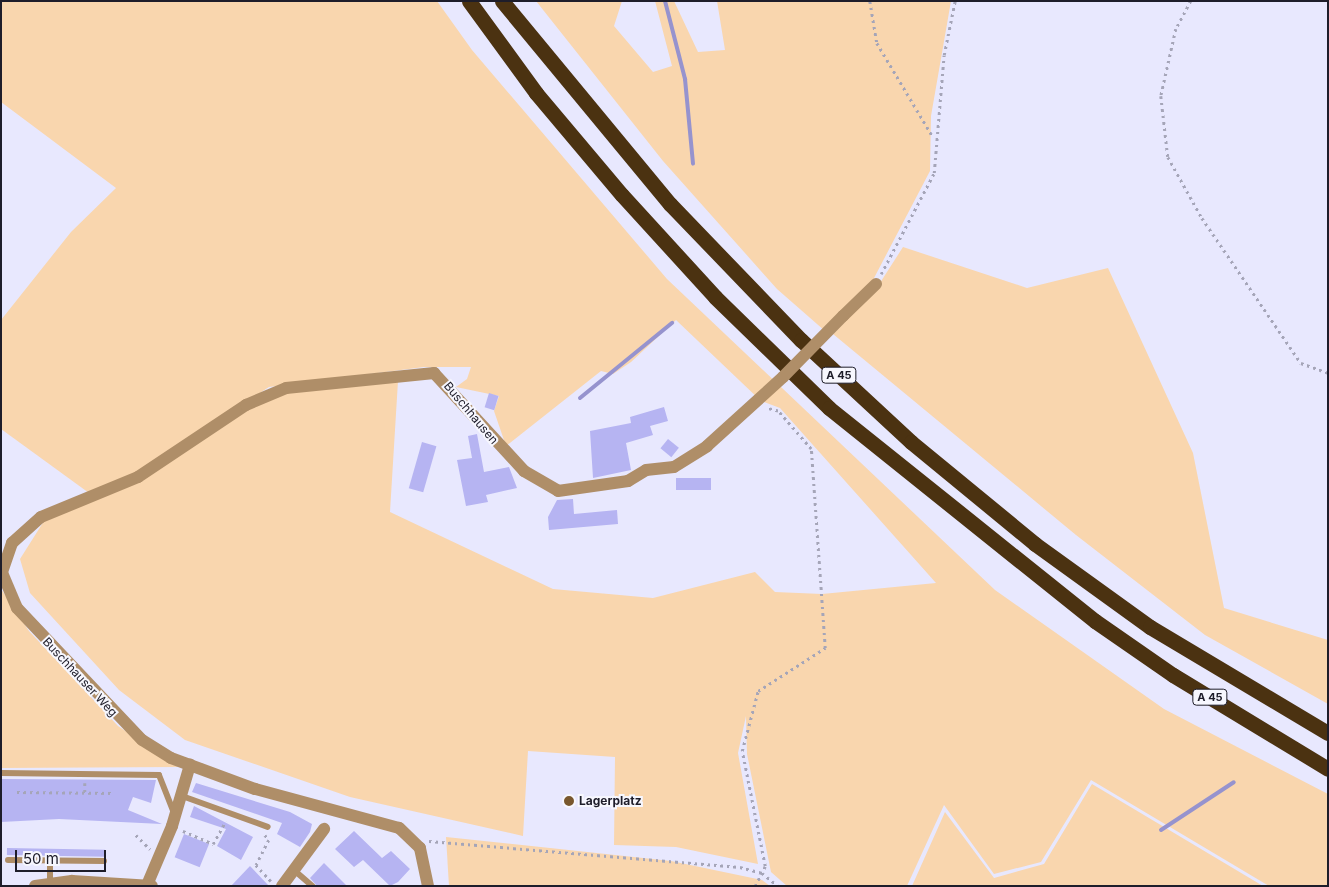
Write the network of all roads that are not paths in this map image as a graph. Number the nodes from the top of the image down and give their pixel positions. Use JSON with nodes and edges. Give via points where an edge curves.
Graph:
{"nodes":[{"id":1,"x":469,"y":1,"type":"edge"},
{"id":2,"x":502,"y":1,"type":"edge"},
{"id":3,"x":876,"y":284,"type":"road end"},
{"id":4,"x":2,"y":560,"type":"edge"},
{"id":5,"x":1328,"y":733,"type":"edge"},
{"id":6,"x":190,"y":765,"type":"junction"},
{"id":7,"x":1328,"y":769,"type":"edge"},
{"id":8,"x":1,"y":773,"type":"edge"},
{"id":9,"x":182,"y":796,"type":"junction"},
{"id":10,"x":174,"y":821,"type":"junction"},
{"id":11,"x":268,"y":827,"type":"road end"},
{"id":12,"x":324,"y":828,"type":"dead end"},
{"id":13,"x":8,"y":860,"type":"dead end"},
{"id":14,"x":104,"y":861,"type":"dead end"},
{"id":15,"x":50,"y":862,"type":"junction"},
{"id":16,"x":295,"y":871,"type":"junction"},
{"id":17,"x":50,"y":882,"type":"junction"},
{"id":18,"x":150,"y":885,"type":"edge"},
{"id":19,"x":36,"y":886,"type":"edge"},
{"id":20,"x":282,"y":886,"type":"edge"},
{"id":21,"x":312,"y":886,"type":"edge"},
{"id":22,"x":428,"y":886,"type":"edge"}],
"edges":[{"from":1,"to":7,"type":"highway","number":"A 45","via":[[536,93],[622,195],[715,297],[829,408],[1095,621],[1173,675]]},
{"from":2,"to":5,"type":"highway","number":"A 45","via":[[670,204],[801,340],[911,442],[1035,544],[1150,627]]},
{"from":3,"to":4,"type":"street","name":"Buschhausen","bridge":true,"via":[[752,406],[707,446],[674,467],[646,470],[628,481],[558,491],[547,488],[524,471],[434,373],[286,388],[246,405],[138,476],[41,518],[12,543]]},
{"from":4,"to":6,"type":"street","name":"Buschhauser Weg","via":[[4,580],[17,608],[104,705],[142,740]]},
{"from":6,"to":9,"type":"street"},
{"from":6,"to":22,"type":"street","name":"Buschhauser Weg","via":[[255,789],[399,828],[418,845]]},
{"from":8,"to":10,"type":"lane","via":[[159,775]]},
{"from":9,"to":10,"type":"street"},
{"from":9,"to":11,"type":"lane"},
{"from":10,"to":18,"type":"street","via":[[157,854]]},
{"from":12,"to":16,"type":"street"},
{"from":13,"to":15,"type":"lane"},
{"from":14,"to":15,"type":"lane"},
{"from":15,"to":17,"type":"lane"},
{"from":16,"to":20,"type":"street"},
{"from":16,"to":21,"type":"lane"},
{"from":17,"to":18,"type":"street"},
{"from":17,"to":19,"type":"street"}]}
